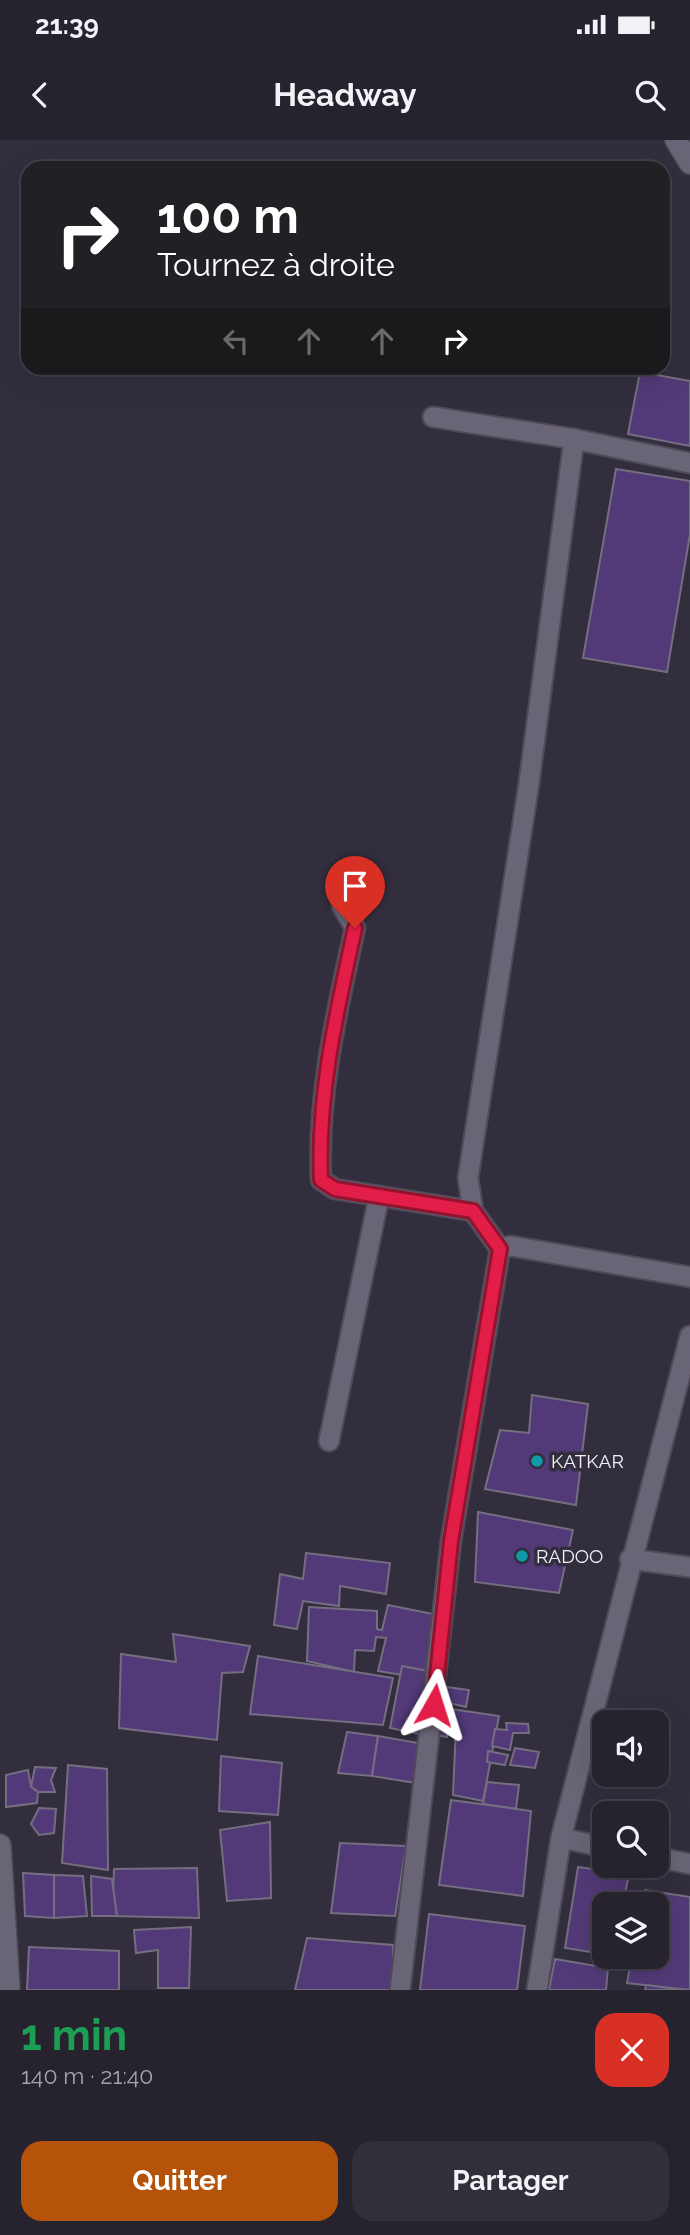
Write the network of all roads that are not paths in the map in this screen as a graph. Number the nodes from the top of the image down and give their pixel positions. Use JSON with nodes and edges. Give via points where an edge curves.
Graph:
{"nodes":[{"id":1,"x":676,"y":140,"type":"edge"},
{"id":2,"x":690,"y":163,"type":"edge"},
{"id":3,"x":433,"y":417,"type":"dead end"},
{"id":4,"x":574,"y":439,"type":"junction"},
{"id":5,"x":690,"y":463,"type":"edge"},
{"id":6,"x":342,"y":906,"type":"dead end"},
{"id":7,"x":379,"y":1196,"type":"junction"},
{"id":8,"x":473,"y":1211,"type":"junction"},
{"id":9,"x":500,"y":1249,"type":"junction"},
{"id":10,"x":690,"y":1277,"type":"edge"},
{"id":11,"x":690,"y":1336,"type":"edge"},
{"id":12,"x":328,"y":1441,"type":"dead end"},
{"id":13,"x":630,"y":1559,"type":"junction"},
{"id":14,"x":690,"y":1567,"type":"edge"},
{"id":15,"x":561,"y":1838,"type":"junction"},
{"id":16,"x":592,"y":1844,"type":"edge"},
{"id":17,"x":0,"y":1845,"type":"edge"},
{"id":18,"x":669,"y":1860,"type":"edge"},
{"id":19,"x":690,"y":1864,"type":"edge"},
{"id":20,"x":9,"y":1990,"type":"edge"},
{"id":21,"x":400,"y":1990,"type":"edge"},
{"id":22,"x":537,"y":1990,"type":"edge"}],
"edges":[{"from":1,"to":2,"type":"street"},
{"from":3,"to":4,"type":"lane"},
{"from":4,"to":5,"type":"lane"},
{"from":4,"to":8,"type":"lane","via":[[529,783],[468,1178]]},
{"from":6,"to":7,"type":"lane","via":[[355,928],[337,1012],[320,1150],[321,1180],[335,1189]]},
{"from":7,"to":8,"type":"lane"},
{"from":7,"to":12,"type":"lane"},
{"from":8,"to":9,"type":"lane"},
{"from":9,"to":10,"type":"lane","via":[[511,1246]]},
{"from":9,"to":21,"type":"lane","via":[[451,1541]]},
{"from":11,"to":13,"type":"lane"},
{"from":13,"to":14,"type":"lane"},
{"from":13,"to":15,"type":"lane"},
{"from":15,"to":16,"type":"lane"},
{"from":15,"to":22,"type":"lane"},
{"from":17,"to":20,"type":"street"},
{"from":18,"to":19,"type":"lane"}]}
